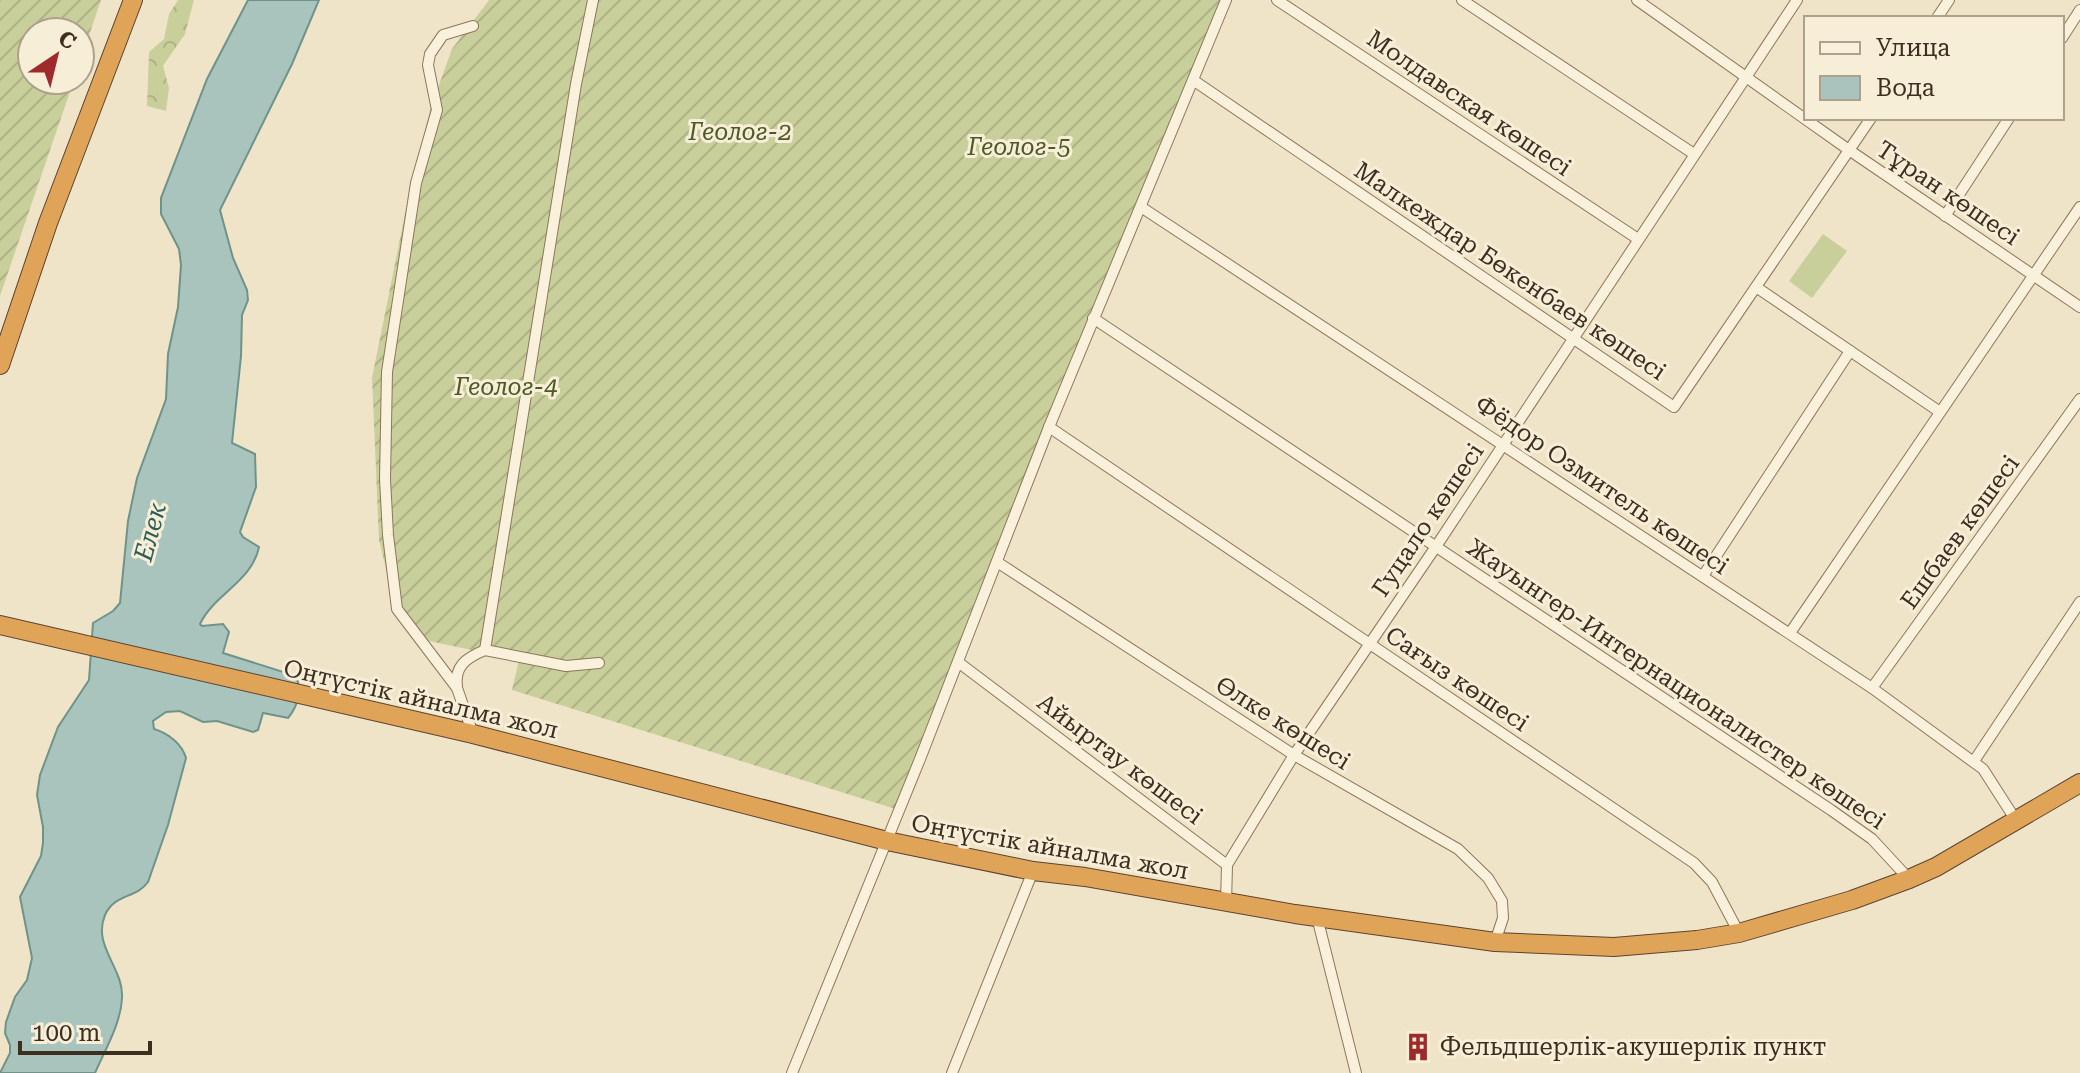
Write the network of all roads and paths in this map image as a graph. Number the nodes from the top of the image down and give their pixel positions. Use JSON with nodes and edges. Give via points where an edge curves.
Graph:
{"nodes":[{"id":1,"x":133,"y":0,"type":"edge"},
{"id":2,"x":593,"y":0,"type":"edge"},
{"id":3,"x":1226,"y":0,"type":"edge"},
{"id":4,"x":1277,"y":0,"type":"edge"},
{"id":5,"x":1462,"y":0,"type":"edge"},
{"id":6,"x":1797,"y":0,"type":"edge"},
{"id":7,"x":1641,"y":1,"type":"edge"},
{"id":8,"x":2080,"y":10,"type":"edge"},
{"id":9,"x":473,"y":26,"type":"dead end"},
{"id":10,"x":2064,"y":35,"type":"edge"},
{"id":11,"x":1747,"y":77,"type":"junction"},
{"id":12,"x":1193,"y":80,"type":"junction"},
{"id":13,"x":1804,"y":118,"type":"edge"},
{"id":14,"x":1807,"y":120,"type":"edge"},
{"id":15,"x":1870,"y":120,"type":"edge"},
{"id":16,"x":2008,"y":120,"type":"edge"},
{"id":17,"x":1849,"y":150,"type":"junction"},
{"id":18,"x":1694,"y":154,"type":"junction"},
{"id":19,"x":1141,"y":207,"type":"junction"},
{"id":20,"x":2080,"y":207,"type":"edge"},
{"id":21,"x":1945,"y":216,"type":"junction"},
{"id":22,"x":1638,"y":239,"type":"junction"},
{"id":23,"x":2034,"y":276,"type":"junction"},
{"id":24,"x":1756,"y":287,"type":"junction"},
{"id":25,"x":2080,"y":307,"type":"edge"},
{"id":26,"x":1093,"y":318,"type":"junction"},
{"id":27,"x":1572,"y":339,"type":"junction"},
{"id":28,"x":1850,"y":351,"type":"junction"},
{"id":29,"x":0,"y":365,"type":"edge"},
{"id":30,"x":2080,"y":399,"type":"edge"},
{"id":31,"x":1940,"y":412,"type":"junction"},
{"id":32,"x":1049,"y":427,"type":"junction"},
{"id":33,"x":1504,"y":443,"type":"junction"},
{"id":34,"x":1437,"y":545,"type":"junction"},
{"id":35,"x":997,"y":562,"type":"junction"},
{"id":36,"x":1703,"y":576,"type":"junction"},
{"id":37,"x":2080,"y":602,"type":"edge"},
{"id":38,"x":3,"y":626,"type":"edge"},
{"id":39,"x":1790,"y":633,"type":"junction"},
{"id":40,"x":1368,"y":644,"type":"junction"},
{"id":41,"x":485,"y":650,"type":"junction"},
{"id":42,"x":958,"y":662,"type":"junction"},
{"id":43,"x":599,"y":663,"type":"dead end"},
{"id":44,"x":457,"y":688,"type":"junction"},
{"id":45,"x":1872,"y":688,"type":"junction"},
{"id":46,"x":473,"y":734,"type":"junction"},
{"id":47,"x":1294,"y":755,"type":"junction"},
{"id":48,"x":1974,"y":761,"type":"junction"},
{"id":49,"x":2080,"y":783,"type":"edge"},
{"id":50,"x":2017,"y":822,"type":"junction"},
{"id":51,"x":887,"y":841,"type":"junction"},
{"id":52,"x":1227,"y":865,"type":"junction"},
{"id":53,"x":1033,"y":871,"type":"junction"},
{"id":54,"x":1909,"y":879,"type":"junction"},
{"id":55,"x":1226,"y":903,"type":"junction"},
{"id":56,"x":1317,"y":917,"type":"junction"},
{"id":57,"x":1739,"y":933,"type":"junction"},
{"id":58,"x":1495,"y":942,"type":"junction"},
{"id":59,"x":792,"y":1073,"type":"edge"},
{"id":60,"x":952,"y":1073,"type":"edge"},
{"id":61,"x":1356,"y":1073,"type":"edge"}],
"edges":[{"from":1,"to":29,"type":"highway"},
{"from":2,"to":41,"type":"street"},
{"from":3,"to":12,"type":"street"},
{"from":4,"to":22,"type":"street","name":"Молдавская көшесі"},
{"from":5,"to":18,"type":"street"},
{"from":6,"to":11,"type":"street","name":"Гуцало көшесі"},
{"from":7,"to":11,"type":"street","name":"Тұран көшесі"},
{"from":8,"to":10,"type":"street"},
{"from":9,"to":44,"type":"street","via":[[443,35],[430,54],[437,110],[416,183],[385,387],[388,535],[397,609]]},
{"from":11,"to":13,"type":"street","name":"Тұран көшесі"},
{"from":11,"to":18,"type":"street","name":"Гуцало көшесі"},
{"from":12,"to":19,"type":"street"},
{"from":12,"to":27,"type":"street","name":"Малкеждар Бөкенбаев көшесі"},
{"from":14,"to":17,"type":"street","name":"Тұран көшесі"},
{"from":15,"to":17,"type":"street","name":"Малкеждар Бөкенбаев көшесі"},
{"from":16,"to":21,"type":"street"},
{"from":17,"to":21,"type":"street","name":"Тұран көшесі"},
{"from":17,"to":24,"type":"street","name":"Малкеждар Бөкенбаев көшесі"},
{"from":18,"to":22,"type":"street","name":"Гуцало көшесі"},
{"from":19,"to":26,"type":"street"},
{"from":19,"to":33,"type":"street","name":"Фёдор Озмитель көшесі"},
{"from":20,"to":23,"type":"street"},
{"from":21,"to":23,"type":"street","name":"Тұран көшесі"},
{"from":22,"to":27,"type":"street","name":"Гуцало көшесі"},
{"from":23,"to":25,"type":"street","name":"Тұран көшесі"},
{"from":23,"to":31,"type":"street"},
{"from":24,"to":27,"type":"street","name":"Малкеждар Бөкенбаев көшесі","via":[[1674,407]]},
{"from":24,"to":28,"type":"street"},
{"from":26,"to":32,"type":"street"},
{"from":26,"to":34,"type":"street","name":"Жауынгер-Интернационалистер көшесі"},
{"from":27,"to":33,"type":"street","name":"Гуцало көшесі"},
{"from":28,"to":31,"type":"street"},
{"from":28,"to":36,"type":"street"},
{"from":30,"to":45,"type":"street","name":"Ешбаев көшесі"},
{"from":31,"to":39,"type":"street"},
{"from":32,"to":35,"type":"street"},
{"from":32,"to":40,"type":"street","name":"Сағыз көшесі"},
{"from":33,"to":34,"type":"street","name":"Гуцало көшесі"},
{"from":33,"to":36,"type":"street","name":"Фёдор Озмитель көшесі"},
{"from":34,"to":40,"type":"street","name":"Гуцало көшесі"},
{"from":34,"to":54,"type":"street","name":"Жауынгер-Интернационалистер көшесі","via":[[1872,839]]},
{"from":35,"to":42,"type":"street"},
{"from":35,"to":47,"type":"street","name":"Өлке көшесі"},
{"from":36,"to":39,"type":"street","name":"Фёдор Озмитель көшесі"},
{"from":37,"to":48,"type":"street"},
{"from":38,"to":46,"type":"highway","name":"Оңтүстік айналма жол"},
{"from":39,"to":45,"type":"street","name":"Фёдор Озмитель көшесі"},
{"from":40,"to":47,"type":"street","name":"Гуцало көшесі"},
{"from":40,"to":57,"type":"street","name":"Сағыз көшесі","via":[[1694,863],[1712,882]]},
{"from":41,"to":43,"type":"street","via":[[566,666]]},
{"from":41,"to":44,"type":"street","via":[[460,665]]},
{"from":42,"to":51,"type":"street"},
{"from":42,"to":52,"type":"street","name":"Айыртау көшесі"},
{"from":44,"to":46,"type":"street"},
{"from":45,"to":48,"type":"street","name":"Фёдор Озмитель көшесі"},
{"from":46,"to":51,"type":"highway","name":"Оңтүстік айналма жол"},
{"from":47,"to":52,"type":"street","name":"Гуцало көшесі"},
{"from":47,"to":58,"type":"street","name":"Өлке көшесі","via":[[1475,863],[1502,901]]},
{"from":48,"to":50,"type":"street","name":"Фёдор Озмитель көшесі","via":[[1991,778]]},
{"from":49,"to":50,"type":"highway","name":"Оңтүстік айналма жол"},
{"from":50,"to":54,"type":"highway","name":"Оңтүстік айналма жол"},
{"from":51,"to":53,"type":"highway","name":"Оңтүстік айналма жол"},
{"from":51,"to":59,"type":"street"},
{"from":52,"to":55,"type":"street"},
{"from":53,"to":55,"type":"highway","name":"Оңтүстік айналма жол"},
{"from":53,"to":60,"type":"street"},
{"from":54,"to":57,"type":"highway","name":"Оңтүстік айналма жол"},
{"from":55,"to":56,"type":"highway","name":"Оңтүстік айналма жол"},
{"from":56,"to":58,"type":"highway","name":"Оңтүстік айналма жол"},
{"from":56,"to":61,"type":"street"},
{"from":57,"to":58,"type":"highway","name":"Оңтүстік айналма жол","via":[[1614,947]]}]}
